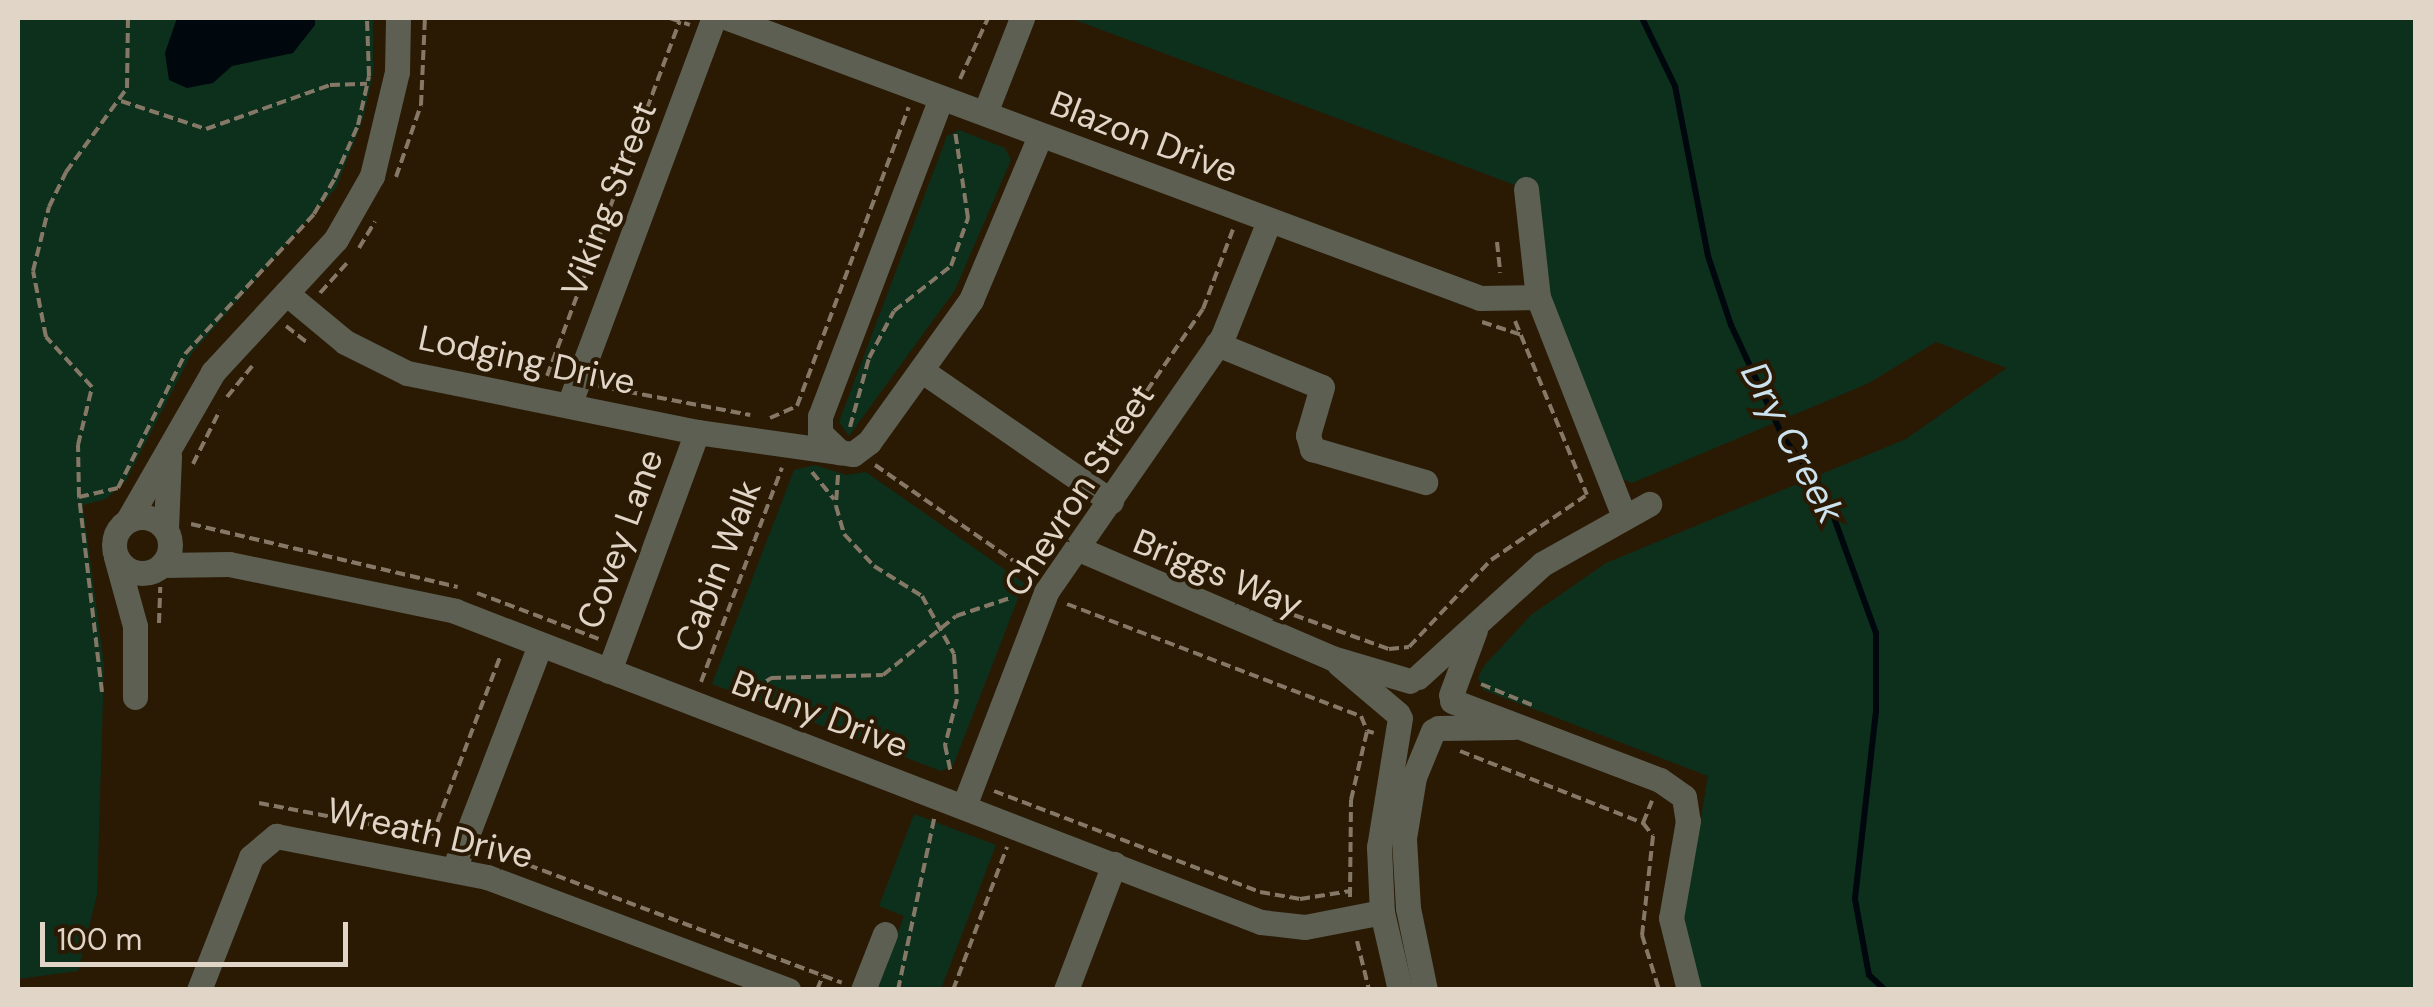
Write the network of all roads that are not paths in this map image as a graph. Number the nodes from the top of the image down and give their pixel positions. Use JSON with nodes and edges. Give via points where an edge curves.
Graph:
{"nodes":[{"id":1,"x":398,"y":18,"type":"edge"},
{"id":2,"x":714,"y":18,"type":"edge"},
{"id":3,"x":728,"y":18,"type":"edge"},
{"id":4,"x":1022,"y":18,"type":"edge"},
{"id":5,"x":961,"y":99,"type":"junction"},
{"id":6,"x":1040,"y":136,"type":"junction"},
{"id":7,"x":1526,"y":189,"type":"dead end"},
{"id":8,"x":1269,"y":221,"type":"junction"},
{"id":9,"x":1538,"y":296,"type":"junction"},
{"id":10,"x":302,"y":298,"type":"junction"},
{"id":11,"x":1217,"y":344,"type":"junction"},
{"id":12,"x":922,"y":370,"type":"junction"},
{"id":13,"x":569,"y":405,"type":"junction"},
{"id":14,"x":697,"y":432,"type":"junction"},
{"id":15,"x":831,"y":443,"type":"junction"},
{"id":16,"x":179,"y":465,"type":"junction"},
{"id":17,"x":1426,"y":482,"type":"dead end"},
{"id":18,"x":1112,"y":501,"type":"junction"},
{"id":19,"x":1649,"y":504,"type":"dead end"},
{"id":20,"x":1624,"y":516,"type":"junction"},
{"id":21,"x":128,"y":520,"type":"junction"},
{"id":22,"x":167,"y":532,"type":"junction"},
{"id":23,"x":1079,"y":549,"type":"junction"},
{"id":24,"x":116,"y":557,"type":"junction"},
{"id":25,"x":230,"y":564,"type":"junction"},
{"id":26,"x":164,"y":570,"type":"junction"},
{"id":27,"x":147,"y":626,"type":"junction"},
{"id":28,"x":1478,"y":626,"type":"junction"},
{"id":29,"x":540,"y":645,"type":"junction"},
{"id":30,"x":1332,"y":658,"type":"junction"},
{"id":31,"x":610,"y":671,"type":"junction"},
{"id":32,"x":1414,"y":679,"type":"junction"},
{"id":33,"x":135,"y":698,"type":"dead end"},
{"id":34,"x":1451,"y":698,"type":"junction"},
{"id":35,"x":1399,"y":716,"type":"junction"},
{"id":36,"x":1512,"y":727,"type":"junction"},
{"id":37,"x":1436,"y":730,"type":"junction"},
{"id":38,"x":953,"y":802,"type":"junction"},
{"id":39,"x":1114,"y":864,"type":"junction"},
{"id":40,"x":454,"y":869,"type":"junction"},
{"id":41,"x":1382,"y":912,"type":"junction"},
{"id":42,"x":885,"y":934,"type":"dead end"},
{"id":43,"x":199,"y":990,"type":"edge"},
{"id":44,"x":788,"y":990,"type":"edge"},
{"id":45,"x":861,"y":990,"type":"edge"},
{"id":46,"x":1066,"y":990,"type":"edge"},
{"id":47,"x":1400,"y":990,"type":"edge"},
{"id":48,"x":1425,"y":990,"type":"edge"},
{"id":49,"x":1689,"y":990,"type":"edge"}],
"edges":[{"from":1,"to":10,"type":"street","via":[[397,72],[372,176]]},
{"from":2,"to":13,"type":"street","name":"Viking Street"},
{"from":3,"to":5,"type":"street","name":"Blazon Drive"},
{"from":4,"to":5,"type":"street"},
{"from":5,"to":6,"type":"street","name":"Blazon Drive"},
{"from":5,"to":15,"type":"street"},
{"from":6,"to":8,"type":"street","name":"Blazon Drive"},
{"from":6,"to":12,"type":"street","via":[[978,286]]},
{"from":7,"to":9,"type":"street"},
{"from":8,"to":9,"type":"street","name":"Blazon Drive","via":[[1480,298]]},
{"from":8,"to":11,"type":"street","name":"Chevron Street"},
{"from":9,"to":20,"type":"street"},
{"from":10,"to":13,"type":"street","name":"Lodging Drive","via":[[345,342],[407,373]]},
{"from":10,"to":16,"type":"street","via":[[213,372]]},
{"from":11,"to":17,"type":"street","via":[[1322,387],[1308,435],[1312,449]]},
{"from":11,"to":18,"type":"street","name":"Chevron Street"},
{"from":12,"to":15,"type":"street","via":[[869,442]]},
{"from":12,"to":18,"type":"street"},
{"from":13,"to":14,"type":"street","name":"Lodging Drive"},
{"from":14,"to":15,"type":"street","name":"Lodging Drive","via":[[779,457]]},
{"from":14,"to":31,"type":"street","name":"Covey Lane"},
{"from":16,"to":21,"type":"street","via":[[130,493]]},
{"from":16,"to":22,"type":"street"},
{"from":18,"to":23,"type":"street","name":"Chevron Street"},
{"from":19,"to":20,"type":"street"},
{"from":20,"to":28,"type":"street","via":[[1542,564]]},
{"from":21,"to":22,"type":"street","via":[[152,518]]},
{"from":21,"to":24,"type":"street","via":[[116,534]]},
{"from":22,"to":25,"type":"street","name":"Bruny Drive"},
{"from":22,"to":26,"type":"street"},
{"from":23,"to":30,"type":"street","name":"Briggs Way"},
{"from":23,"to":38,"type":"street","name":"Chevron Street","via":[[1040,606],[975,776]]},
{"from":24,"to":26,"type":"street","via":[[134,572]]},
{"from":24,"to":27,"type":"street"},
{"from":25,"to":26,"type":"street","name":"Bruny Drive"},
{"from":25,"to":29,"type":"street","name":"Bruny Drive","via":[[456,611]]},
{"from":26,"to":27,"type":"street"},
{"from":27,"to":33,"type":"street"},
{"from":28,"to":32,"type":"street"},
{"from":28,"to":34,"type":"street"},
{"from":29,"to":31,"type":"street","name":"Bruny Drive"},
{"from":29,"to":40,"type":"street"},
{"from":30,"to":32,"type":"street","name":"Briggs Way"},
{"from":30,"to":35,"type":"street","name":"Briggs Way"},
{"from":31,"to":38,"type":"street","name":"Bruny Drive"},
{"from":32,"to":34,"type":"street","via":[[1441,682]]},
{"from":32,"to":35,"type":"street","via":[[1398,695]]},
{"from":34,"to":36,"type":"street"},
{"from":34,"to":37,"type":"street"},
{"from":35,"to":37,"type":"street","via":[[1414,730]]},
{"from":35,"to":41,"type":"street","via":[[1382,805]]},
{"from":36,"to":37,"type":"street"},
{"from":36,"to":49,"type":"street","via":[[1660,780],[1684,797],[1688,821],[1671,918]]},
{"from":37,"to":48,"type":"street","via":[[1414,777],[1404,838],[1408,908]]},
{"from":38,"to":39,"type":"street","name":"Bruny Drive"},
{"from":39,"to":41,"type":"street","name":"Bruny Drive","via":[[1261,922],[1305,927]]},
{"from":39,"to":46,"type":"street"},
{"from":40,"to":43,"type":"street","name":"Wreath Drive","via":[[288,836],[264,840],[250,857]]},
{"from":40,"to":44,"type":"street","name":"Wreath Drive","via":[[516,886]]},
{"from":41,"to":47,"type":"street"},
{"from":42,"to":45,"type":"street"}]}
